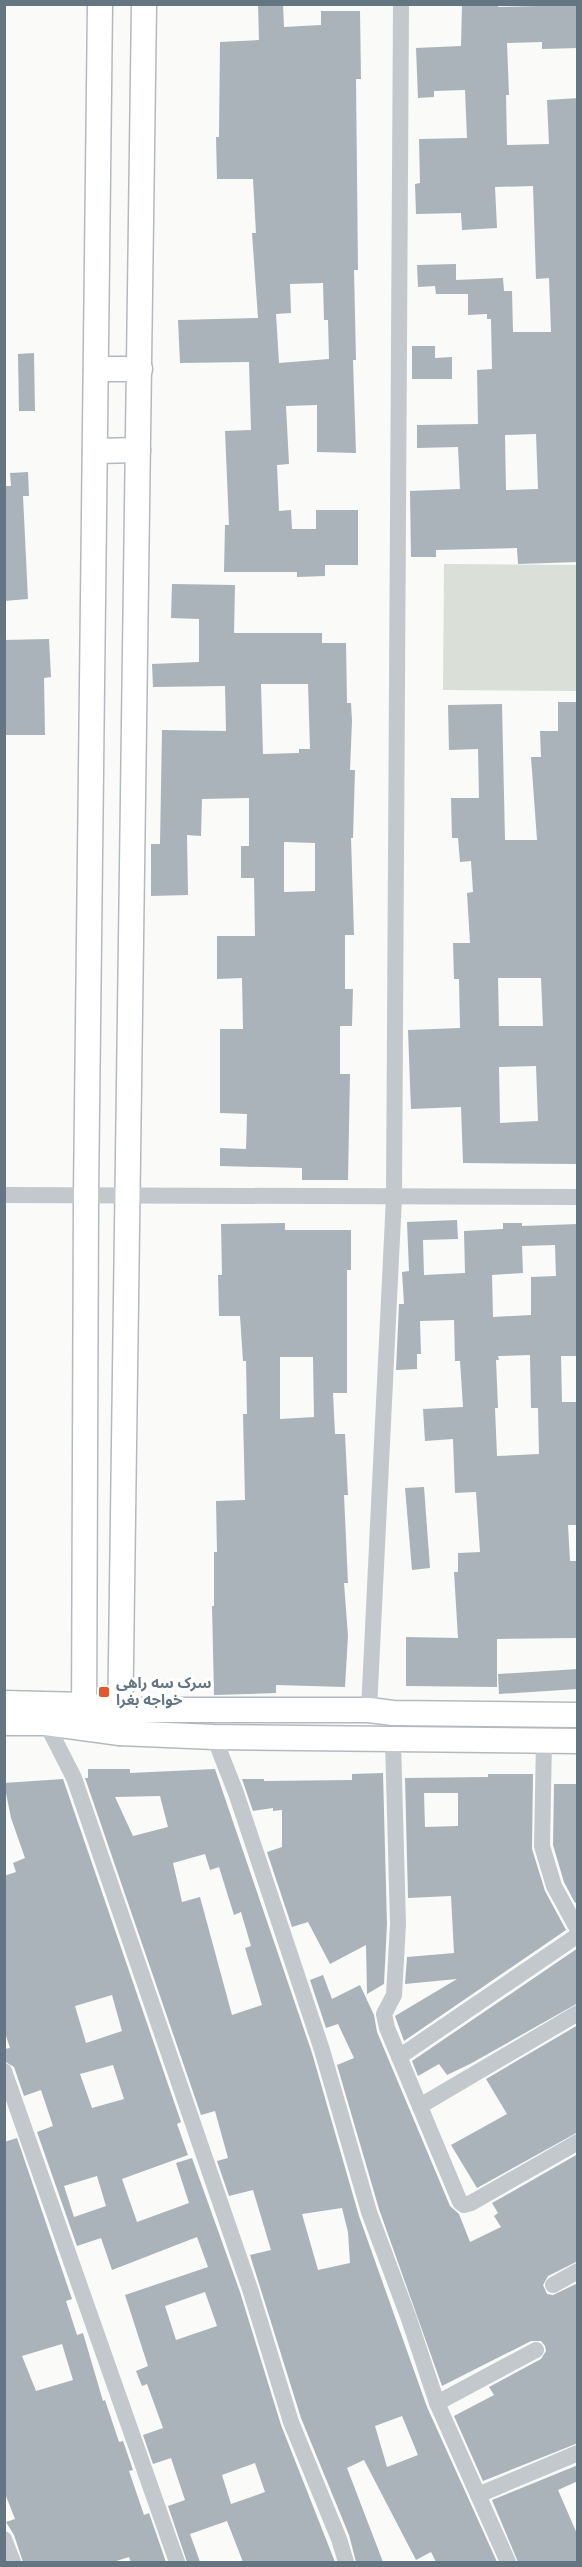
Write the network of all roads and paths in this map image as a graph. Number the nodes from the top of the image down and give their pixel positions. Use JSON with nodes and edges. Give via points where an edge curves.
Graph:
{"nodes":[{"id":1,"x":100,"y":4,"type":"edge"},
{"id":2,"x":144,"y":4,"type":"edge"},
{"id":3,"x":401,"y":4,"type":"edge"},
{"id":4,"x":96,"y":369,"type":"junction"},
{"id":5,"x":140,"y":369,"type":"junction"},
{"id":6,"x":138,"y":450,"type":"junction"},
{"id":7,"x":95,"y":451,"type":"junction"},
{"id":8,"x":4,"y":1195,"type":"edge"},
{"id":9,"x":86,"y":1196,"type":"junction"},
{"id":10,"x":127,"y":1196,"type":"junction"},
{"id":11,"x":394,"y":1197,"type":"junction"},
{"id":12,"x":578,"y":1197,"type":"edge"},
{"id":13,"x":4,"y":1703,"type":"edge"},
{"id":14,"x":369,"y":1710,"type":"junction"},
{"id":15,"x":578,"y":1715,"type":"edge"},
{"id":16,"x":84,"y":1716,"type":"junction"},
{"id":17,"x":120,"y":1721,"type":"junction"},
{"id":18,"x":46,"y":1723,"type":"junction"},
{"id":19,"x":4,"y":1724,"type":"edge"},
{"id":20,"x":214,"y":1737,"type":"junction"},
{"id":21,"x":393,"y":1740,"type":"junction"},
{"id":22,"x":544,"y":1741,"type":"junction"},
{"id":23,"x":578,"y":1741,"type":"edge"},
{"id":24,"x":578,"y":1932,"type":"edge"},
{"id":25,"x":578,"y":2013,"type":"edge"},
{"id":26,"x":399,"y":2057,"type":"junction"},
{"id":27,"x":4,"y":2071,"type":"edge"},
{"id":28,"x":420,"y":2106,"type":"junction"},
{"id":29,"x":578,"y":2142,"type":"edge"},
{"id":30,"x":578,"y":2271,"type":"edge"},
{"id":31,"x":553,"y":2285,"type":"dead end"},
{"id":32,"x":536,"y":2350,"type":"dead end"},
{"id":33,"x":437,"y":2403,"type":"junction"},
{"id":34,"x":578,"y":2453,"type":"edge"},
{"id":35,"x":478,"y":2495,"type":"junction"},
{"id":36,"x":4,"y":2539,"type":"edge"},
{"id":37,"x":13,"y":2562,"type":"edge"},
{"id":38,"x":177,"y":2562,"type":"edge"},
{"id":39,"x":346,"y":2562,"type":"edge"},
{"id":40,"x":508,"y":2562,"type":"edge"}],
"edges":[{"from":1,"to":4,"type":"main road"},
{"from":2,"to":5,"type":"main road"},
{"from":3,"to":11,"type":"street"},
{"from":4,"to":5,"type":"main road"},
{"from":4,"to":7,"type":"main road"},
{"from":5,"to":6,"type":"main road"},
{"from":6,"to":7,"type":"main road"},
{"from":6,"to":10,"type":"main road"},
{"from":7,"to":9,"type":"main road"},
{"from":8,"to":9,"type":"street"},
{"from":9,"to":10,"type":"street"},
{"from":9,"to":16,"type":"main road"},
{"from":10,"to":11,"type":"street"},
{"from":10,"to":17,"type":"main road"},
{"from":11,"to":12,"type":"street"},
{"from":11,"to":14,"type":"street"},
{"from":13,"to":16,"type":"main road"},
{"from":14,"to":15,"type":"main road"},
{"from":14,"to":17,"type":"main road"},
{"from":16,"to":17,"type":"main road"},
{"from":16,"to":18,"type":"main road"},
{"from":17,"to":20,"type":"main road"},
{"from":18,"to":19,"type":"main road"},
{"from":18,"to":39,"type":"street","via":[[74,1778],[250,2289],[291,2422]]},
{"from":20,"to":21,"type":"main road"},
{"from":20,"to":33,"type":"street","via":[[322,2050],[369,2212]]},
{"from":21,"to":22,"type":"main road"},
{"from":21,"to":26,"type":"street","via":[[398,1924],[394,1995],[384,2014]]},
{"from":22,"to":23,"type":"main road"},
{"from":22,"to":24,"type":"street","via":[[542,1846],[554,1886]]},
{"from":24,"to":26,"type":"street"},
{"from":25,"to":28,"type":"street"},
{"from":26,"to":28,"type":"street"},
{"from":27,"to":38,"type":"street"},
{"from":28,"to":29,"type":"street","via":[[464,2205]]},
{"from":30,"to":31,"type":"street"},
{"from":32,"to":33,"type":"street"},
{"from":33,"to":35,"type":"street"},
{"from":34,"to":35,"type":"street"},
{"from":35,"to":40,"type":"street"},
{"from":36,"to":37,"type":"street"}]}
